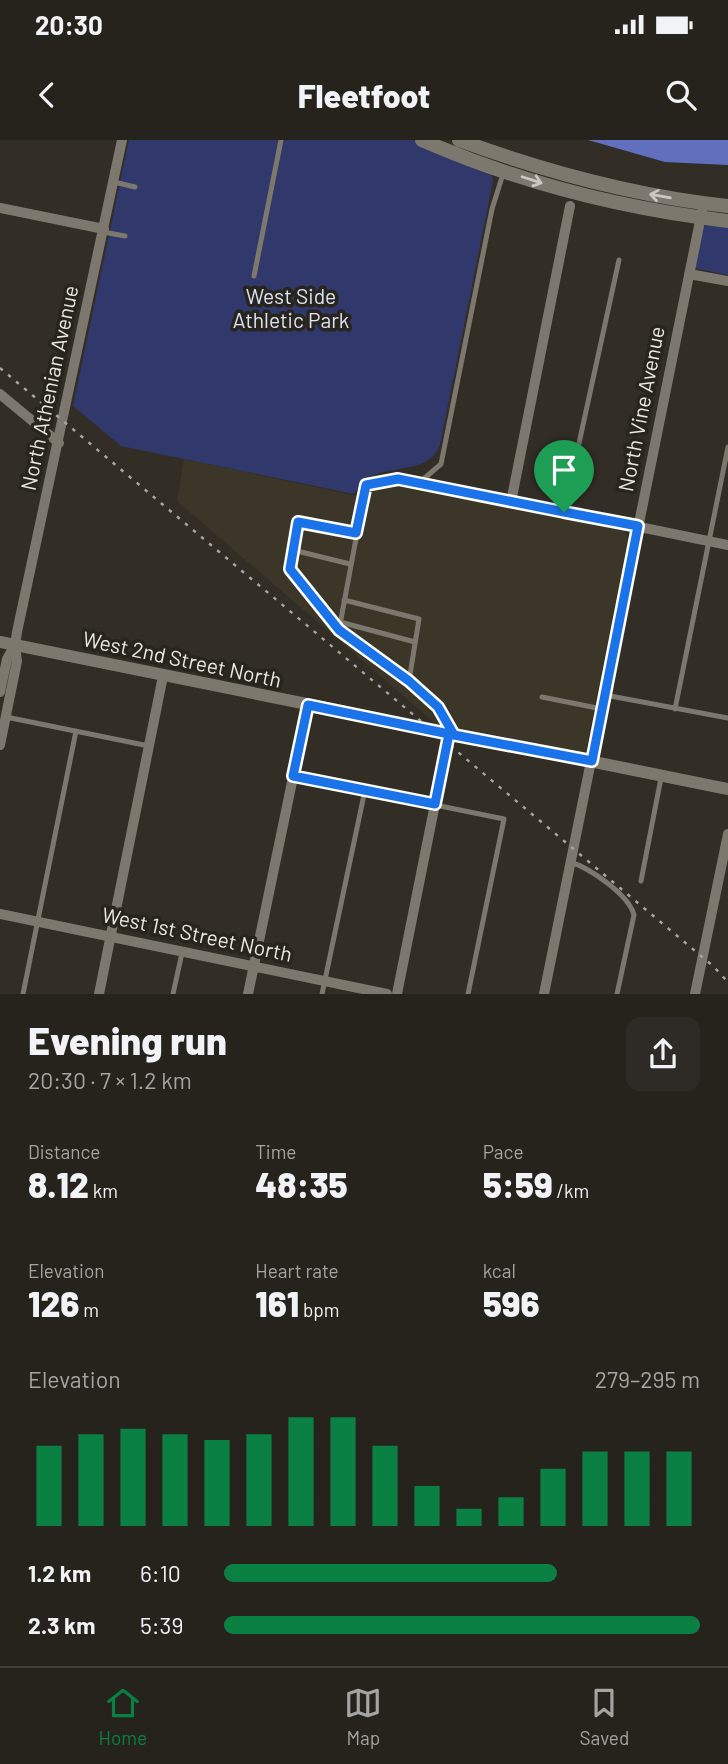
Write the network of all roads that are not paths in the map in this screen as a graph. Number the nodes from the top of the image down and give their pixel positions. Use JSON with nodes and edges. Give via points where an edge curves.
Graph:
{"nodes":[{"id":1,"x":122,"y":140,"type":"edge"},
{"id":2,"x":281,"y":140,"type":"edge"},
{"id":3,"x":422,"y":140,"type":"edge"},
{"id":4,"x":459,"y":140,"type":"edge"},
{"id":5,"x":503,"y":171,"type":"junction"},
{"id":6,"x":113,"y":182,"type":"junction"},
{"id":7,"x":135,"y":187,"type":"dead end"},
{"id":8,"x":570,"y":206,"type":"dead end"},
{"id":9,"x":728,"y":206,"type":"edge"},
{"id":10,"x":0,"y":208,"type":"edge"},
{"id":11,"x":702,"y":210,"type":"junction"},
{"id":12,"x":728,"y":220,"type":"edge"},
{"id":13,"x":104,"y":230,"type":"junction"},
{"id":14,"x":125,"y":236,"type":"dead end"},
{"id":15,"x":619,"y":260,"type":"dead end"},
{"id":16,"x":689,"y":274,"type":"junction"},
{"id":17,"x":254,"y":276,"type":"dead end"},
{"id":18,"x":728,"y":281,"type":"edge"},
{"id":19,"x":0,"y":394,"type":"edge"},
{"id":20,"x":59,"y":443,"type":"junction"},
{"id":21,"x":728,"y":447,"type":"edge"},
{"id":22,"x":420,"y":482,"type":"junction"},
{"id":23,"x":511,"y":502,"type":"junction"},
{"id":24,"x":564,"y":512,"type":"junction"},
{"id":25,"x":638,"y":526,"type":"junction"},
{"id":26,"x":356,"y":533,"type":"junction"},
{"id":27,"x":710,"y":541,"type":"junction"},
{"id":28,"x":728,"y":545,"type":"edge"},
{"id":29,"x":293,"y":550,"type":"junction"},
{"id":30,"x":351,"y":564,"type":"junction"},
{"id":31,"x":344,"y":600,"type":"junction"},
{"id":32,"x":340,"y":622,"type":"junction"},
{"id":33,"x":339,"y":630,"type":"junction"},
{"id":34,"x":0,"y":642,"type":"edge"},
{"id":35,"x":415,"y":642,"type":"junction"},
{"id":36,"x":15,"y":645,"type":"junction"},
{"id":37,"x":163,"y":676,"type":"junction"},
{"id":38,"x":409,"y":681,"type":"junction"},
{"id":39,"x":0,"y":692,"type":"edge"},
{"id":40,"x":605,"y":695,"type":"junction"},
{"id":41,"x":542,"y":697,"type":"dead end"},
{"id":42,"x":308,"y":705,"type":"junction"},
{"id":43,"x":602,"y":709,"type":"junction"},
{"id":44,"x":675,"y":709,"type":"junction"},
{"id":45,"x":6,"y":717,"type":"junction"},
{"id":46,"x":728,"y":718,"type":"edge"},
{"id":47,"x":76,"y":731,"type":"junction"},
{"id":48,"x":452,"y":735,"type":"junction"},
{"id":49,"x":0,"y":745,"type":"edge"},
{"id":50,"x":149,"y":746,"type":"junction"},
{"id":51,"x":592,"y":761,"type":"junction"},
{"id":52,"x":662,"y":775,"type":"junction"},
{"id":53,"x":293,"y":776,"type":"junction"},
{"id":54,"x":728,"y":789,"type":"edge"},
{"id":55,"x":365,"y":790,"type":"junction"},
{"id":56,"x":435,"y":804,"type":"junction"},
{"id":57,"x":728,"y":834,"type":"edge"},
{"id":58,"x":570,"y":862,"type":"junction"},
{"id":59,"x":641,"y":881,"type":"dead end"},
{"id":60,"x":0,"y":914,"type":"edge"},
{"id":61,"x":38,"y":922,"type":"junction"},
{"id":62,"x":111,"y":937,"type":"junction"},
{"id":63,"x":182,"y":952,"type":"junction"},
{"id":64,"x":254,"y":967,"type":"junction"},
{"id":65,"x":325,"y":981,"type":"junction"},
{"id":66,"x":23,"y":994,"type":"edge"},
{"id":67,"x":99,"y":994,"type":"edge"},
{"id":68,"x":173,"y":994,"type":"edge"},
{"id":69,"x":248,"y":994,"type":"edge"},
{"id":70,"x":322,"y":994,"type":"edge"},
{"id":71,"x":387,"y":994,"type":"edge"},
{"id":72,"x":397,"y":994,"type":"edge"},
{"id":73,"x":468,"y":994,"type":"edge"},
{"id":74,"x":544,"y":994,"type":"edge"},
{"id":75,"x":617,"y":994,"type":"edge"},
{"id":76,"x":695,"y":994,"type":"edge"}],
"edges":[{"from":1,"to":6,"type":"street","name":"North Athenian Avenue"},
{"from":2,"to":17,"type":"lane"},
{"from":3,"to":5,"type":"main road"},
{"from":11,"to":4,"type":"main road","one_way":true,"via":[[566,175]]},
{"from":5,"to":11,"type":"main road","one_way":true,"via":[[603,199]]},
{"from":5,"to":22,"type":"lane","via":[[441,464]]},
{"from":6,"to":7,"type":"lane"},
{"from":6,"to":13,"type":"street","name":"North Athenian Avenue"},
{"from":8,"to":23,"type":"street"},
{"from":9,"to":11,"type":"main road"},
{"from":10,"to":13,"type":"street"},
{"from":11,"to":12,"type":"main road"},
{"from":11,"to":16,"type":"street","name":"North Vine Avenue"},
{"from":13,"to":14,"type":"lane"},
{"from":13,"to":20,"type":"street","name":"North Athenian Avenue"},
{"from":15,"to":24,"type":"lane"},
{"from":16,"to":18,"type":"street"},
{"from":16,"to":25,"type":"street","name":"North Vine Avenue"},
{"from":19,"to":20,"type":"street"},
{"from":20,"to":36,"type":"street","name":"North Athenian Avenue"},
{"from":21,"to":27,"type":"lane"},
{"from":22,"to":23,"type":"street"},
{"from":22,"to":26,"type":"lane","via":[[398,479],[366,485]]},
{"from":23,"to":24,"type":"street"},
{"from":24,"to":25,"type":"street"},
{"from":25,"to":27,"type":"street"},
{"from":25,"to":40,"type":"street","name":"North Vine Avenue"},
{"from":26,"to":29,"type":"lane","via":[[298,522]]},
{"from":26,"to":30,"type":"lane"},
{"from":27,"to":28,"type":"street"},
{"from":27,"to":44,"type":"lane"},
{"from":29,"to":30,"type":"lane"},
{"from":29,"to":33,"type":"lane","via":[[290,569]]},
{"from":30,"to":31,"type":"lane"},
{"from":31,"to":32,"type":"lane"},
{"from":31,"to":35,"type":"lane","via":[[419,619]]},
{"from":32,"to":33,"type":"lane"},
{"from":32,"to":35,"type":"lane"},
{"from":33,"to":38,"type":"lane"},
{"from":34,"to":36,"type":"street","name":"West 2nd Street North"},
{"from":35,"to":38,"type":"lane"},
{"from":36,"to":37,"type":"street","name":"West 2nd Street North"},
{"from":36,"to":39,"type":"street"},
{"from":36,"to":45,"type":"street","via":[[17,661]]},
{"from":37,"to":42,"type":"street","name":"West 2nd Street North"},
{"from":37,"to":50,"type":"street"},
{"from":38,"to":48,"type":"lane","via":[[438,707]]},
{"from":40,"to":43,"type":"street","name":"North Vine Avenue"},
{"from":40,"to":44,"type":"lane"},
{"from":41,"to":43,"type":"lane"},
{"from":42,"to":48,"type":"street","name":"West 2nd Street North"},
{"from":42,"to":53,"type":"street"},
{"from":43,"to":51,"type":"street","name":"North Vine Avenue"},
{"from":44,"to":46,"type":"lane"},
{"from":45,"to":47,"type":"lane"},
{"from":45,"to":49,"type":"street"},
{"from":47,"to":50,"type":"lane"},
{"from":47,"to":61,"type":"lane"},
{"from":48,"to":51,"type":"street","name":"West 2nd Street North"},
{"from":48,"to":56,"type":"street"},
{"from":50,"to":62,"type":"street"},
{"from":51,"to":52,"type":"street","name":"West 2nd Street North"},
{"from":51,"to":58,"type":"street","name":"North Vine Avenue"},
{"from":52,"to":54,"type":"street","name":"West 2nd Street North"},
{"from":52,"to":59,"type":"lane"},
{"from":53,"to":55,"type":"lane"},
{"from":53,"to":64,"type":"street"},
{"from":55,"to":56,"type":"lane"},
{"from":55,"to":65,"type":"lane"},
{"from":56,"to":72,"type":"street"},
{"from":56,"to":73,"type":"lane","via":[[504,818]]},
{"from":57,"to":76,"type":"street"},
{"from":58,"to":74,"type":"street","name":"North Vine Avenue"},
{"from":58,"to":75,"type":"lane","via":[[590,871],[632,909]]},
{"from":60,"to":61,"type":"street","name":"West 1st Street North"},
{"from":61,"to":62,"type":"street","name":"West 1st Street North"},
{"from":61,"to":66,"type":"lane"},
{"from":62,"to":63,"type":"street","name":"West 1st Street North"},
{"from":62,"to":67,"type":"street"},
{"from":63,"to":64,"type":"street","name":"West 1st Street North"},
{"from":63,"to":68,"type":"lane"},
{"from":64,"to":65,"type":"street","name":"West 1st Street North"},
{"from":64,"to":69,"type":"street"},
{"from":65,"to":70,"type":"lane"},
{"from":65,"to":71,"type":"street","name":"West 1st Street North"}]}
